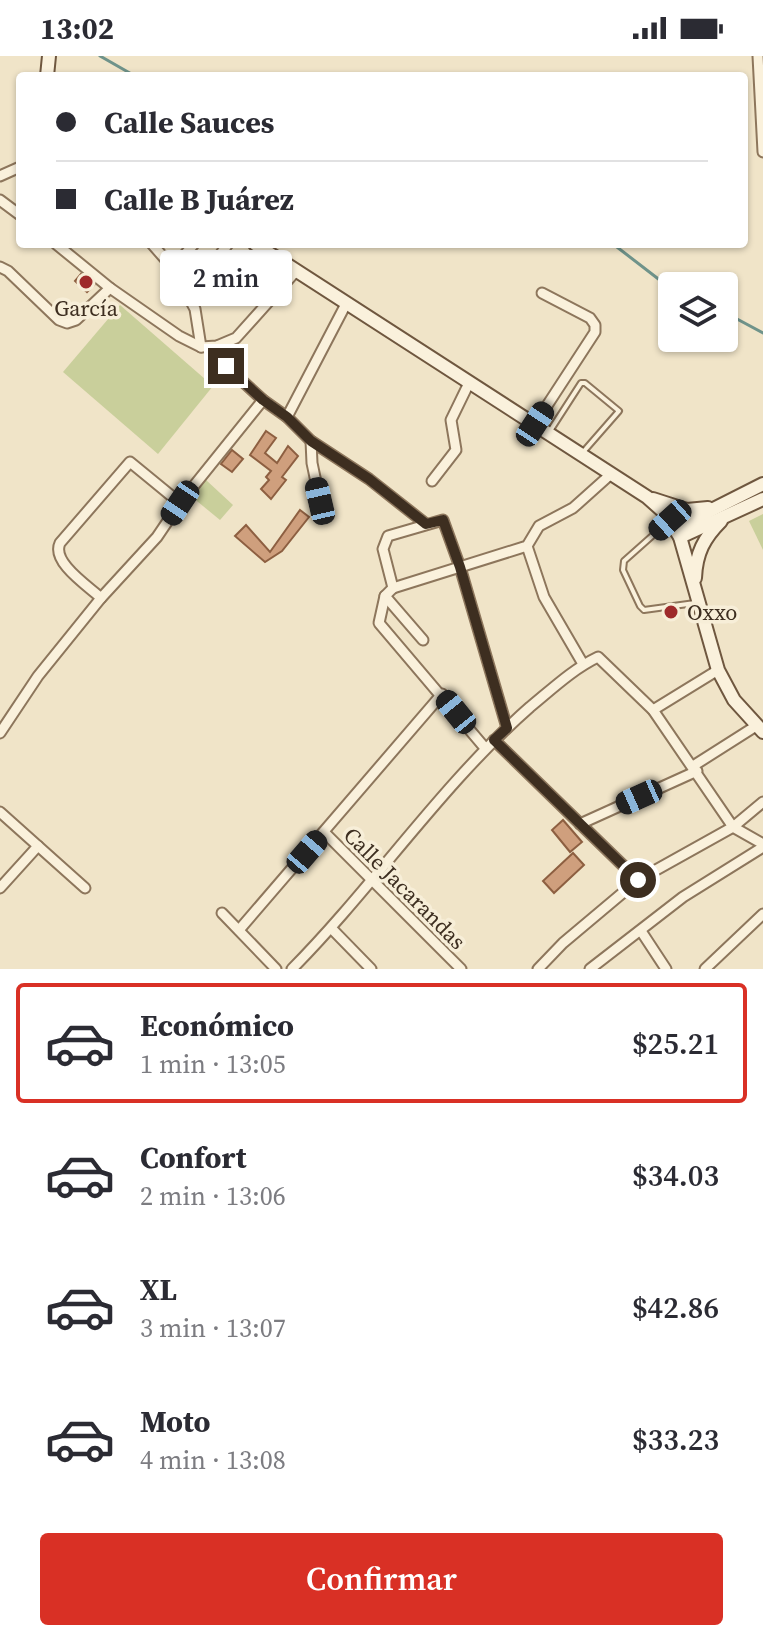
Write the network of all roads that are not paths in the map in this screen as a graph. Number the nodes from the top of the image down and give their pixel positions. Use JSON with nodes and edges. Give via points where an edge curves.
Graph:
{"nodes":[{"id":1,"x":758,"y":56,"type":"edge"},
{"id":2,"x":761,"y":79,"type":"edge"},
{"id":3,"x":763,"y":152,"type":"edge"},
{"id":4,"x":61,"y":248,"type":"edge"},
{"id":5,"x":156,"y":248,"type":"edge"},
{"id":6,"x":190,"y":248,"type":"edge"},
{"id":7,"x":225,"y":248,"type":"edge"},
{"id":8,"x":261,"y":248,"type":"edge"},
{"id":9,"x":0,"y":267,"type":"edge"},
{"id":10,"x":211,"y":267,"type":"dead end"},
{"id":11,"x":173,"y":268,"type":"junction"},
{"id":12,"x":297,"y":270,"type":"junction"},
{"id":13,"x":110,"y":288,"type":"junction"},
{"id":14,"x":542,"y":293,"type":"dead end"},
{"id":15,"x":346,"y":304,"type":"junction"},
{"id":16,"x":217,"y":346,"type":"junction"},
{"id":17,"x":201,"y":347,"type":"junction"},
{"id":18,"x":469,"y":383,"type":"junction"},
{"id":19,"x":263,"y":400,"type":"junction"},
{"id":20,"x":287,"y":417,"type":"junction"},
{"id":21,"x":535,"y":424,"type":"junction"},
{"id":22,"x":549,"y":433,"type":"junction"},
{"id":23,"x":311,"y":441,"type":"junction"},
{"id":24,"x":581,"y":454,"type":"junction"},
{"id":25,"x":611,"y":474,"type":"junction"},
{"id":26,"x":432,"y":481,"type":"dead end"},
{"id":27,"x":763,"y":484,"type":"edge"},
{"id":28,"x":647,"y":497,"type":"junction"},
{"id":29,"x":763,"y":499,"type":"edge"},
{"id":30,"x":320,"y":501,"type":"dead end"},
{"id":31,"x":180,"y":503,"type":"junction"},
{"id":32,"x":732,"y":506,"type":"junction"},
{"id":33,"x":426,"y":524,"type":"junction"},
{"id":34,"x":675,"y":528,"type":"junction"},
{"id":35,"x":527,"y":546,"type":"junction"},
{"id":36,"x":460,"y":567,"type":"junction"},
{"id":37,"x":694,"y":589,"type":"junction"},
{"id":38,"x":389,"y":592,"type":"junction"},
{"id":39,"x":101,"y":598,"type":"junction"},
{"id":40,"x":698,"y":602,"type":"junction"},
{"id":41,"x":423,"y":640,"type":"dead end"},
{"id":42,"x":583,"y":664,"type":"junction"},
{"id":43,"x":718,"y":670,"type":"junction"},
{"id":44,"x":442,"y":694,"type":"junction"},
{"id":45,"x":653,"y":710,"type":"junction"},
{"id":46,"x":507,"y":728,"type":"junction"},
{"id":47,"x":759,"y":729,"type":"edge"},
{"id":48,"x":0,"y":733,"type":"edge"},
{"id":49,"x":494,"y":740,"type":"junction"},
{"id":50,"x":485,"y":748,"type":"junction"},
{"id":51,"x":695,"y":769,"type":"junction"},
{"id":52,"x":763,"y":802,"type":"edge"},
{"id":53,"x":0,"y":812,"type":"edge"},
{"id":54,"x":5,"y":821,"type":"edge"},
{"id":55,"x":580,"y":824,"type":"junction"},
{"id":56,"x":733,"y":827,"type":"junction"},
{"id":57,"x":324,"y":832,"type":"junction"},
{"id":58,"x":38,"y":846,"type":"junction"},
{"id":59,"x":763,"y":846,"type":"edge"},
{"id":60,"x":373,"y":880,"type":"junction"},
{"id":61,"x":638,"y":880,"type":"junction"},
{"id":62,"x":0,"y":888,"type":"edge"},
{"id":63,"x":85,"y":888,"type":"dead end"},
{"id":64,"x":222,"y":913,"type":"dead end"},
{"id":65,"x":763,"y":914,"type":"edge"},
{"id":66,"x":332,"y":929,"type":"junction"},
{"id":67,"x":239,"y":930,"type":"junction"},
{"id":68,"x":641,"y":931,"type":"junction"},
{"id":69,"x":276,"y":969,"type":"edge"},
{"id":70,"x":292,"y":969,"type":"edge"},
{"id":71,"x":371,"y":969,"type":"edge"},
{"id":72,"x":461,"y":969,"type":"edge"},
{"id":73,"x":538,"y":969,"type":"edge"},
{"id":74,"x":590,"y":969,"type":"edge"},
{"id":75,"x":666,"y":969,"type":"edge"},
{"id":76,"x":705,"y":969,"type":"edge"}],
"edges":[{"from":1,"to":2,"type":"street"},
{"from":2,"to":3,"type":"street"},
{"from":4,"to":13,"type":"street"},
{"from":5,"to":11,"type":"street"},
{"from":6,"to":11,"type":"street"},
{"from":7,"to":10,"type":"street"},
{"from":8,"to":12,"type":"main road"},
{"from":9,"to":13,"type":"street","via":[[67,323]]},
{"from":11,"to":17,"type":"street","via":[[195,309]]},
{"from":12,"to":15,"type":"main road"},
{"from":12,"to":16,"type":"street","via":[[236,338]]},
{"from":13,"to":17,"type":"street"},
{"from":14,"to":21,"type":"street","via":[[590,318],[595,332]]},
{"from":15,"to":18,"type":"main road"},
{"from":15,"to":20,"type":"street"},
{"from":16,"to":17,"type":"street"},
{"from":16,"to":19,"type":"street","via":[[226,366]]},
{"from":18,"to":21,"type":"main road"},
{"from":18,"to":26,"type":"street","via":[[451,420],[456,450]]},
{"from":19,"to":20,"type":"street"},
{"from":19,"to":31,"type":"street"},
{"from":20,"to":23,"type":"street"},
{"from":21,"to":22,"type":"main road"},
{"from":22,"to":24,"type":"main road"},
{"from":22,"to":24,"type":"lane","via":[[585,383],[619,411]]},
{"from":23,"to":30,"type":"street"},
{"from":23,"to":33,"type":"street"},
{"from":24,"to":25,"type":"main road"},
{"from":25,"to":28,"type":"main road"},
{"from":25,"to":35,"type":"street","via":[[573,508],[539,526]]},
{"from":27,"to":32,"type":"main road"},
{"from":28,"to":32,"type":"main road","via":[[687,510]]},
{"from":28,"to":34,"type":"main road"},
{"from":29,"to":32,"type":"main road"},
{"from":31,"to":39,"type":"street","via":[[157,537]]},
{"from":31,"to":39,"type":"street","via":[[130,462],[60,543],[59,560]]},
{"from":32,"to":34,"type":"main road"},
{"from":32,"to":37,"type":"main road","via":[[701,545]]},
{"from":33,"to":36,"type":"street","via":[[443,520]]},
{"from":33,"to":38,"type":"street","via":[[384,542]]},
{"from":34,"to":37,"type":"main road"},
{"from":34,"to":40,"type":"lane","via":[[624,561],[623,570],[644,610]]},
{"from":35,"to":36,"type":"street"},
{"from":35,"to":42,"type":"street","via":[[548,605]]},
{"from":36,"to":38,"type":"street"},
{"from":36,"to":46,"type":"street"},
{"from":37,"to":40,"type":"main road"},
{"from":38,"to":41,"type":"street"},
{"from":38,"to":44,"type":"street","via":[[379,623]]},
{"from":39,"to":48,"type":"street"},
{"from":40,"to":43,"type":"main road"},
{"from":42,"to":45,"type":"street","via":[[598,657]]},
{"from":42,"to":46,"type":"street"},
{"from":43,"to":45,"type":"street"},
{"from":43,"to":47,"type":"main road"},
{"from":44,"to":50,"type":"street"},
{"from":44,"to":57,"type":"street"},
{"from":45,"to":51,"type":"street"},
{"from":46,"to":49,"type":"street"},
{"from":47,"to":51,"type":"street"},
{"from":49,"to":50,"type":"street"},
{"from":49,"to":55,"type":"street"},
{"from":50,"to":60,"type":"street"},
{"from":51,"to":55,"type":"street"},
{"from":51,"to":56,"type":"street"},
{"from":52,"to":56,"type":"street"},
{"from":53,"to":54,"type":"street"},
{"from":54,"to":58,"type":"street"},
{"from":55,"to":61,"type":"street"},
{"from":56,"to":59,"type":"street"},
{"from":56,"to":61,"type":"street"},
{"from":57,"to":60,"type":"street","name":"Calle Jacarandas"},
{"from":57,"to":67,"type":"street"},
{"from":58,"to":62,"type":"street"},
{"from":58,"to":63,"type":"street"},
{"from":59,"to":68,"type":"street"},
{"from":60,"to":66,"type":"street"},
{"from":60,"to":72,"type":"street","name":"Calle Jacarandas"},
{"from":61,"to":73,"type":"street"},
{"from":64,"to":67,"type":"street"},
{"from":65,"to":76,"type":"street"},
{"from":66,"to":70,"type":"street"},
{"from":66,"to":71,"type":"street"},
{"from":67,"to":69,"type":"street"},
{"from":68,"to":74,"type":"street"},
{"from":68,"to":75,"type":"street"}]}
